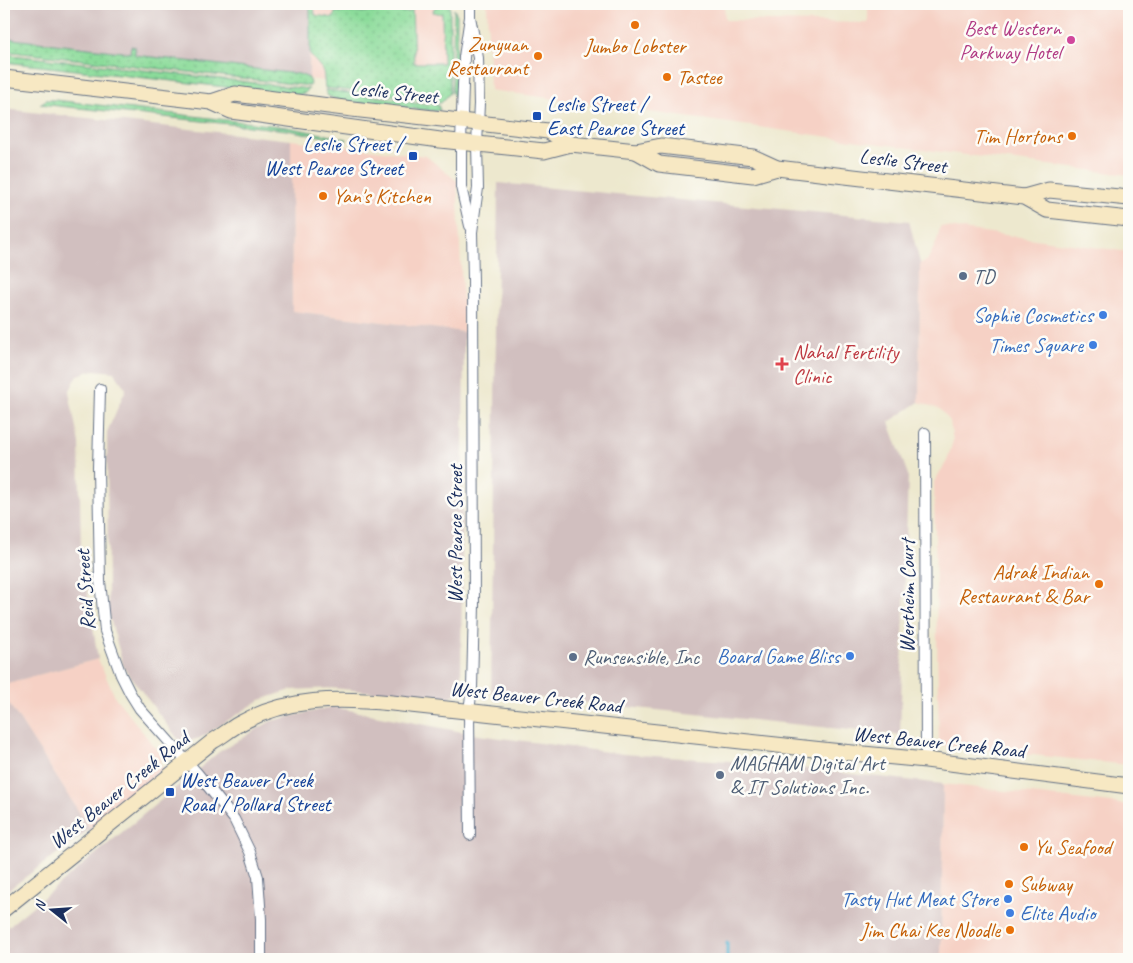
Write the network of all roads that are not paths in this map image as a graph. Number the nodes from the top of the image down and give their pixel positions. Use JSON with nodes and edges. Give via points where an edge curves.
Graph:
{"nodes":[{"id":1,"x":470,"y":4,"type":"edge"},
{"id":2,"x":470,"y":18,"type":"junction"},
{"id":3,"x":4,"y":78,"type":"edge"},
{"id":4,"x":211,"y":102,"type":"junction"},
{"id":5,"x":462,"y":121,"type":"junction"},
{"id":6,"x":478,"y":123,"type":"junction"},
{"id":7,"x":461,"y":142,"type":"junction"},
{"id":8,"x":478,"y":144,"type":"junction"},
{"id":9,"x":571,"y":144,"type":"junction"},
{"id":10,"x":1024,"y":197,"type":"junction"},
{"id":11,"x":1129,"y":198,"type":"edge"},
{"id":12,"x":1129,"y":219,"type":"edge"},
{"id":13,"x":472,"y":232,"type":"junction"},
{"id":14,"x":100,"y":389,"type":"dead end"},
{"id":15,"x":925,"y":433,"type":"dead end"},
{"id":16,"x":468,"y":710,"type":"junction"},
{"id":17,"x":926,"y":760,"type":"junction"},
{"id":18,"x":188,"y":762,"type":"junction"},
{"id":19,"x":1129,"y":786,"type":"edge"},
{"id":20,"x":470,"y":836,"type":"dead end"},
{"id":21,"x":4,"y":910,"type":"edge"},
{"id":22,"x":261,"y":959,"type":"edge"}],
"edges":[{"from":1,"to":2,"type":"street"},
{"from":2,"to":5,"type":"street","name":"West Pearce Street","via":[[464,57]]},
{"from":2,"to":6,"type":"street","name":"West Pearce Street","via":[[478,58]]},
{"from":3,"to":4,"type":"main road","name":"Leslie Street"},
{"from":4,"to":5,"type":"main road","name":"Leslie Street","via":[[235,94]]},
{"from":4,"to":7,"type":"main road","name":"Leslie Street","via":[[232,111]]},
{"from":5,"to":6,"type":"main road","name":"Leslie Street"},
{"from":5,"to":7,"type":"street","name":"West Pearce Street"},
{"from":6,"to":8,"type":"street","name":"West Pearce Street"},
{"from":6,"to":9,"type":"main road","name":"Leslie Street","via":[[548,131]]},
{"from":7,"to":8,"type":"main road","name":"Leslie Street"},
{"from":7,"to":13,"type":"street","name":"West Pearce Street","via":[[461,187]]},
{"from":8,"to":9,"type":"main road","name":"Leslie Street","via":[[544,151]]},
{"from":8,"to":13,"type":"street","name":"West Pearce Street","via":[[478,188]]},
{"from":9,"to":10,"type":"main road","name":"Leslie Street","via":[[636,151],[659,164],[753,174],[777,168]]},
{"from":10,"to":11,"type":"main road","name":"Leslie Street","via":[[1049,190]]},
{"from":10,"to":12,"type":"main road","name":"Leslie Street","via":[[1047,210]]},
{"from":13,"to":16,"type":"street","name":"West Pearce Street","via":[[474,605],[472,688]]},
{"from":14,"to":18,"type":"street","name":"Reid Street","via":[[100,581],[105,631],[130,694]]},
{"from":15,"to":17,"type":"street","name":"Wertheim Court"},
{"from":16,"to":17,"type":"main road","name":"West Beaver Creek Road"},
{"from":16,"to":18,"type":"main road","name":"West Beaver Creek Road","via":[[329,699],[292,704],[239,724]]},
{"from":16,"to":20,"type":"street","name":"West Pearce Street"},
{"from":17,"to":19,"type":"main road","name":"West Beaver Creek Road"},
{"from":18,"to":21,"type":"main road","name":"West Beaver Creek Road"},
{"from":18,"to":22,"type":"street","name":"Reid Street","via":[[234,819],[255,864],[261,919]]}]}
